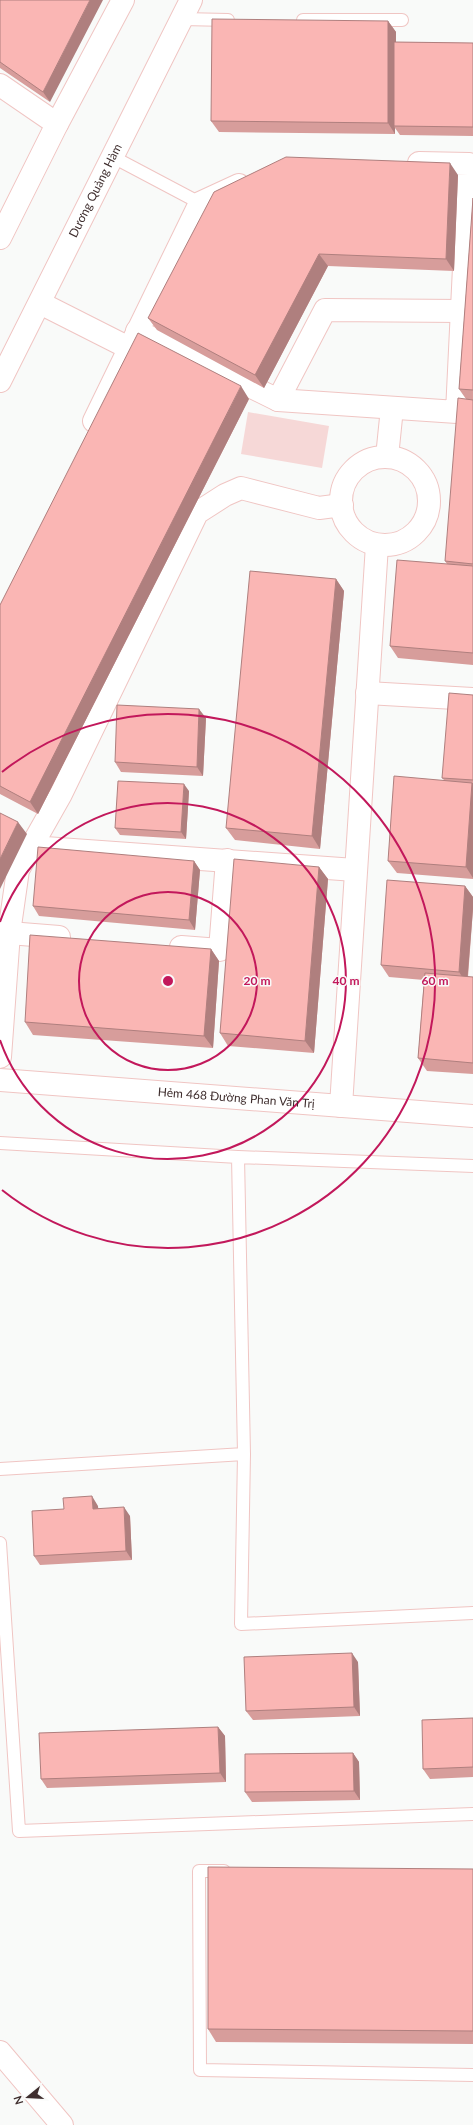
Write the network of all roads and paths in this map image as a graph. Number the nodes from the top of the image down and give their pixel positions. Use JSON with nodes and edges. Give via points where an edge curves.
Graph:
{"nodes":[{"id":1,"x":124,"y":0,"type":"edge"},
{"id":2,"x":187,"y":9,"type":"edge"},
{"id":3,"x":239,"y":20,"type":"edge"},
{"id":4,"x":293,"y":20,"type":"edge"},
{"id":5,"x":402,"y":20,"type":"dead end"},
{"id":6,"x":0,"y":85,"type":"edge"},
{"id":7,"x":57,"y":124,"type":"junction"},
{"id":8,"x":113,"y":157,"type":"junction"},
{"id":9,"x":398,"y":162,"type":"edge"},
{"id":10,"x":258,"y":176,"type":"edge"},
{"id":11,"x":200,"y":203,"type":"junction"},
{"id":12,"x":0,"y":238,"type":"edge"},
{"id":13,"x":40,"y":303,"type":"junction"},
{"id":14,"x":462,"y":310,"type":"junction"},
{"id":15,"x":133,"y":340,"type":"junction"},
{"id":16,"x":0,"y":381,"type":"edge"},
{"id":17,"x":278,"y":400,"type":"junction"},
{"id":18,"x":392,"y":408,"type":"junction"},
{"id":19,"x":84,"y":441,"type":"edge"},
{"id":20,"x":387,"y":457,"type":"junction"},
{"id":21,"x":342,"y":505,"type":"junction"},
{"id":22,"x":377,"y":545,"type":"junction"},
{"id":23,"x":367,"y":693,"type":"junction"},
{"id":24,"x":473,"y":699,"type":"edge"},
{"id":25,"x":32,"y":847,"type":"junction"},
{"id":26,"x":227,"y":860,"type":"junction"},
{"id":27,"x":355,"y":870,"type":"junction"},
{"id":28,"x":9,"y":933,"type":"junction"},
{"id":29,"x":79,"y":939,"type":"edge"},
{"id":30,"x":158,"y":945,"type":"edge"},
{"id":31,"x":0,"y":1057,"type":"edge"},
{"id":32,"x":0,"y":1080,"type":"edge"},
{"id":33,"x":341,"y":1106,"type":"junction"},
{"id":34,"x":473,"y":1116,"type":"edge"},
{"id":35,"x":0,"y":1143,"type":"edge"},
{"id":36,"x":238,"y":1157,"type":"junction"},
{"id":37,"x":473,"y":1166,"type":"edge"},
{"id":38,"x":244,"y":1454,"type":"junction"},
{"id":39,"x":0,"y":1469,"type":"edge"},
{"id":40,"x":0,"y":1543,"type":"edge"},
{"id":41,"x":473,"y":1613,"type":"edge"},
{"id":42,"x":3,"y":1634,"type":"edge"},
{"id":43,"x":473,"y":1814,"type":"edge"},
{"id":44,"x":238,"y":1871,"type":"edge"},
{"id":45,"x":0,"y":2052,"type":"edge"},
{"id":46,"x":473,"y":2074,"type":"edge"},
{"id":47,"x":62,"y":2125,"type":"edge"}],
"edges":[{"from":1,"to":7,"type":"street"},
{"from":2,"to":3,"type":"lane"},
{"from":2,"to":8,"type":"street","name":"Dương Quảng Hàm"},
{"from":4,"to":5,"type":"lane"},
{"from":6,"to":7,"type":"street"},
{"from":7,"to":12,"type":"street"},
{"from":8,"to":11,"type":"lane"},
{"from":8,"to":13,"type":"street","name":"Dương Quảng Hàm"},
{"from":9,"to":14,"type":"street","via":[[470,164]]},
{"from":10,"to":11,"type":"street"},
{"from":11,"to":15,"type":"street"},
{"from":13,"to":15,"type":"street"},
{"from":13,"to":16,"type":"street","name":"Dương Quảng Hàm"},
{"from":14,"to":17,"type":"street","via":[[326,310]]},
{"from":14,"to":18,"type":"street","via":[[457,412]]},
{"from":15,"to":17,"type":"street"},
{"from":15,"to":19,"type":"street"},
{"from":17,"to":18,"type":"street"},
{"from":18,"to":20,"type":"street"},
{"from":20,"to":21,"type":"street","via":[[372,459],[359,466],[349,476],[343,490]]},
{"from":20,"to":22,"type":"street","via":[[402,460],[415,468],[424,480],[429,494],[429,509],[416,533],[391,546]]},
{"from":21,"to":22,"type":"street","via":[[345,519],[353,531],[363,540]]},
{"from":21,"to":25,"type":"street","via":[[319,508],[241,488],[212,502],[197,513],[113,690]]},
{"from":22,"to":23,"type":"street"},
{"from":23,"to":24,"type":"street"},
{"from":23,"to":27,"type":"street"},
{"from":25,"to":26,"type":"street"},
{"from":25,"to":28,"type":"street","via":[[18,870]]},
{"from":26,"to":27,"type":"street"},
{"from":26,"to":30,"type":"street","via":[[220,950]]},
{"from":27,"to":33,"type":"street"},
{"from":28,"to":29,"type":"street"},
{"from":28,"to":31,"type":"street"},
{"from":32,"to":33,"type":"street","name":"Hẻm 468 Đường Phan Văn Trị"},
{"from":33,"to":34,"type":"street","name":"Hẻm 468 Đường Phan Văn Trị"},
{"from":35,"to":36,"type":"lane"},
{"from":36,"to":37,"type":"lane"},
{"from":36,"to":38,"type":"lane"},
{"from":38,"to":39,"type":"lane"},
{"from":38,"to":41,"type":"lane","via":[[242,1624]]},
{"from":40,"to":42,"type":"lane"},
{"from":42,"to":43,"type":"lane","via":[[19,1831]]},
{"from":44,"to":46,"type":"lane","via":[[199,1871],[200,2070]]},
{"from":45,"to":47,"type":"street"}]}
